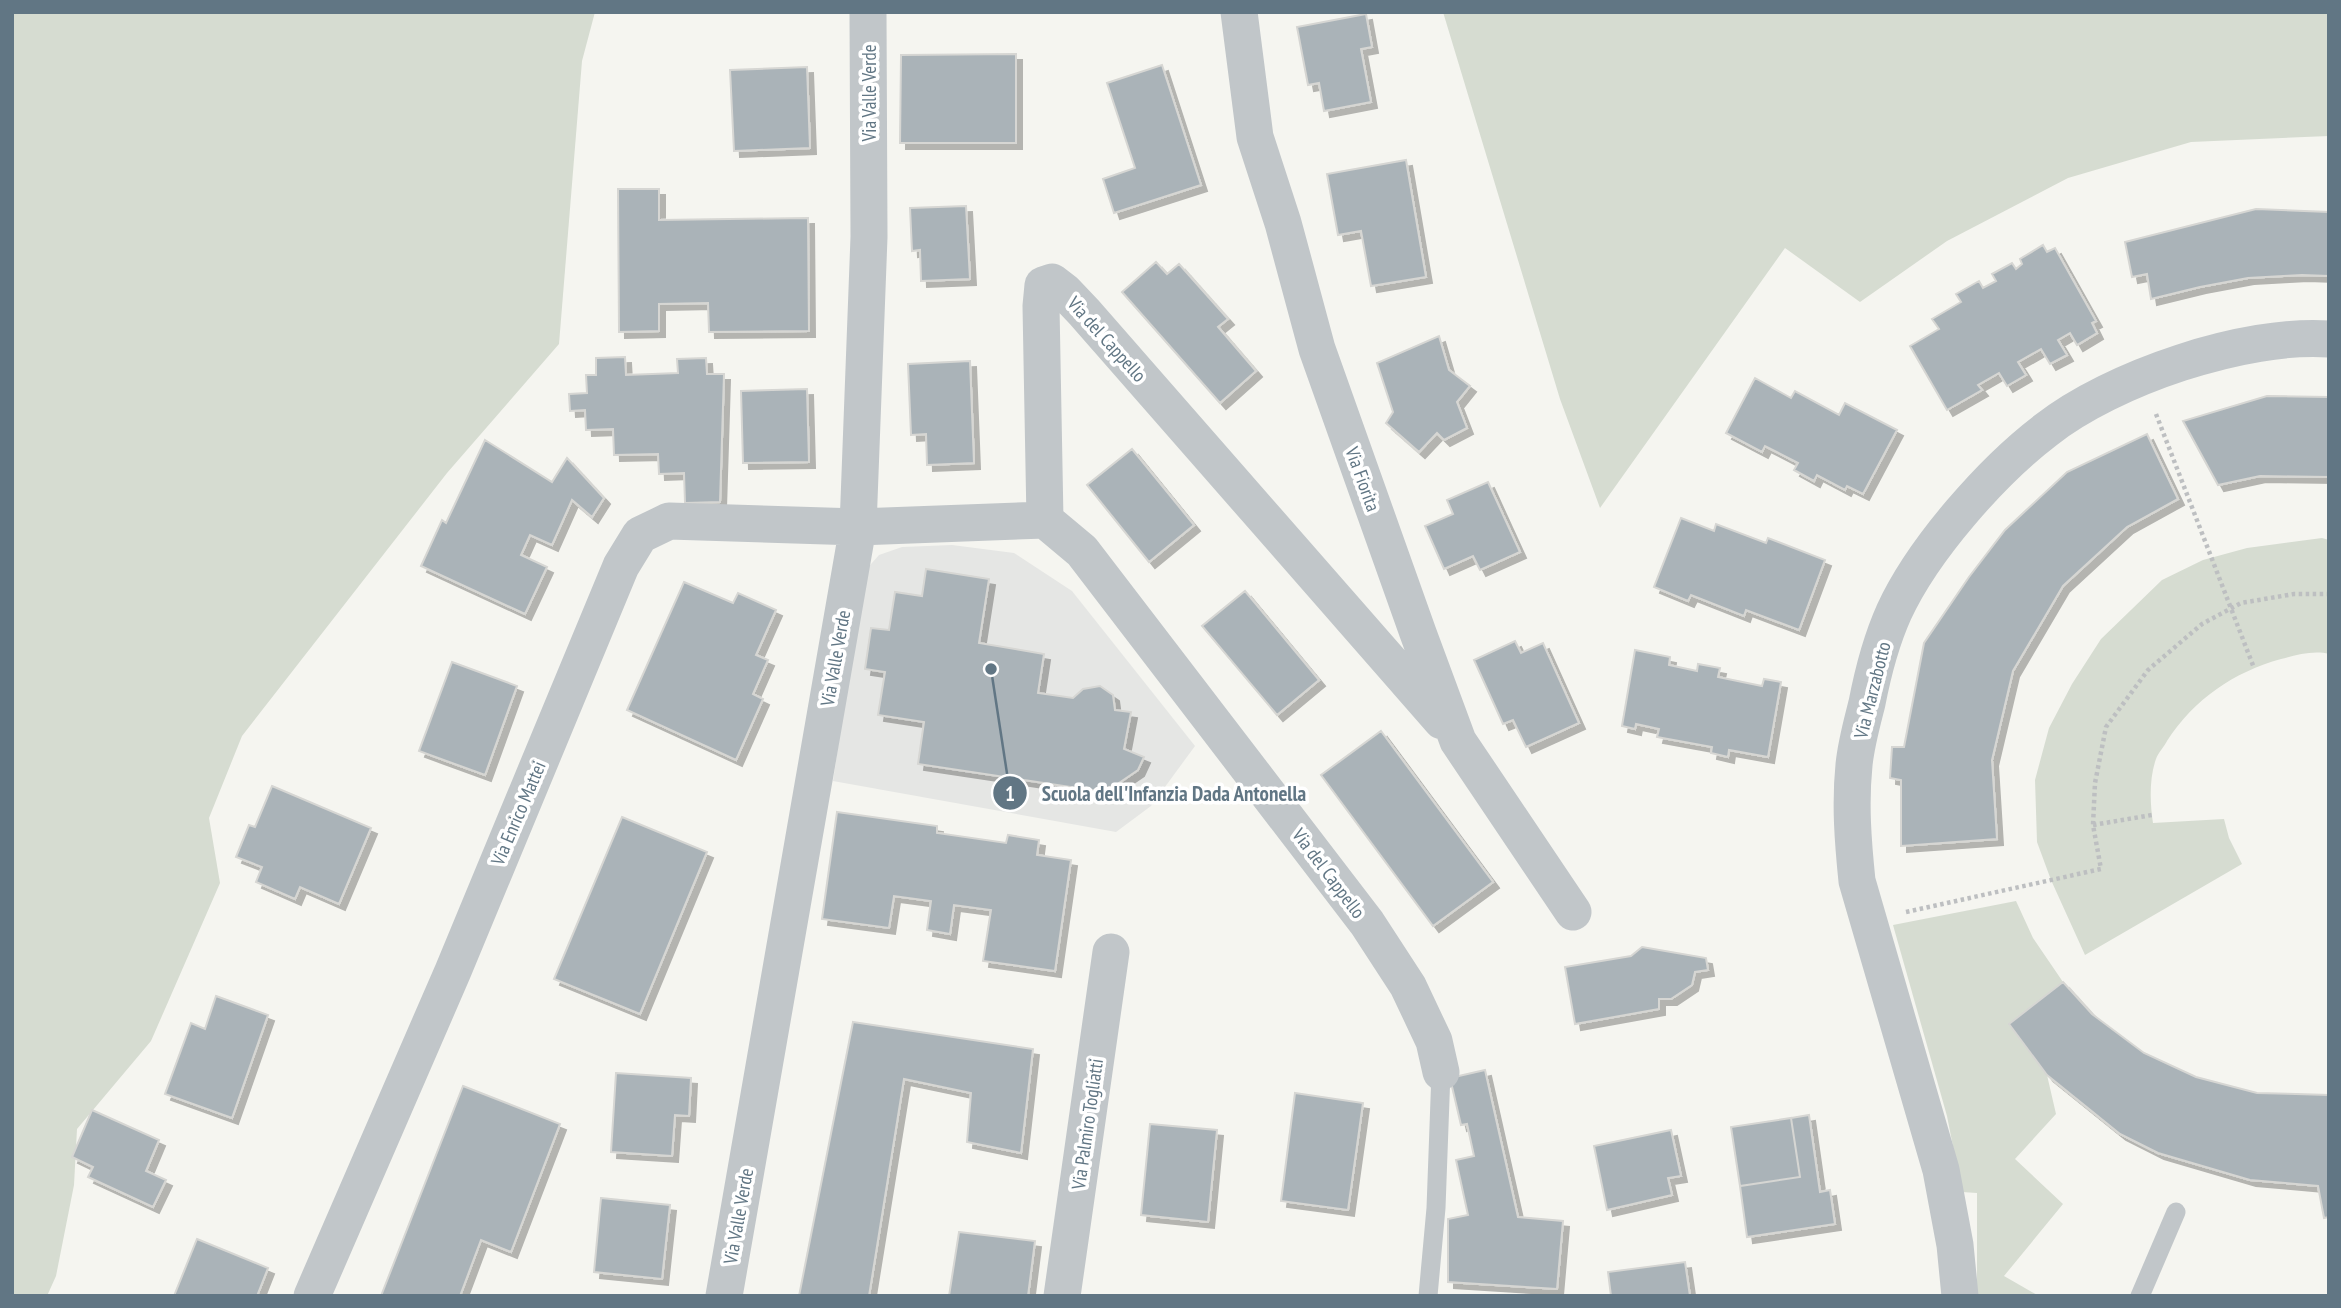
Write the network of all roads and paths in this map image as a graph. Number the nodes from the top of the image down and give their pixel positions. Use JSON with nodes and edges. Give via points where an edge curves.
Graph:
{"nodes":[{"id":1,"x":868,"y":12,"type":"edge"},
{"id":2,"x":1239,"y":12,"type":"edge"},
{"id":3,"x":2329,"y":339,"type":"edge"},
{"id":4,"x":2142,"y":378,"type":"junction"},
{"id":5,"x":1045,"y":520,"type":"junction"},
{"id":6,"x":858,"y":527,"type":"junction"},
{"id":7,"x":2329,"y":594,"type":"edge"},
{"id":8,"x":2231,"y":608,"type":"junction"},
{"id":9,"x":2254,"y":667,"type":"dead end"},
{"id":10,"x":1458,"y":741,"type":"junction"},
{"id":11,"x":2152,"y":815,"type":"dead end"},
{"id":12,"x":2093,"y":825,"type":"junction"},
{"id":13,"x":1573,"y":912,"type":"dead end"},
{"id":14,"x":1868,"y":920,"type":"junction"},
{"id":15,"x":1111,"y":951,"type":"dead end"},
{"id":16,"x":1441,"y":1072,"type":"joint"},
{"id":17,"x":2176,"y":1212,"type":"dead end"},
{"id":18,"x":312,"y":1296,"type":"edge"},
{"id":19,"x":724,"y":1296,"type":"edge"},
{"id":20,"x":1062,"y":1296,"type":"edge"},
{"id":21,"x":1428,"y":1296,"type":"edge"},
{"id":22,"x":1959,"y":1296,"type":"edge"},
{"id":23,"x":2140,"y":1296,"type":"edge"}],
"edges":[{"from":1,"to":6,"type":"street","name":"Via Valle Verde","via":[[869,237]]},
{"from":2,"to":10,"type":"street","name":"Via Fiorita","via":[[1255,137],[1317,349]]},
{"from":3,"to":4,"type":"street","name":"Via Marzabotto","via":[[2238,347]]},
{"from":4,"to":8,"type":"path"},
{"from":4,"to":14,"type":"street","name":"Via Marzabotto","via":[[2047,429],[2000,470],[1957,517],[1895,611],[1875,663],[1854,763],[1852,836],[1857,881]]},
{"from":5,"to":6,"type":"street"},
{"from":5,"to":10,"type":"street","name":"Via del Cappello","via":[[1041,306],[1043,285],[1052,282],[1084,312]]},
{"from":5,"to":16,"type":"street","name":"Via del Cappello","via":[[1082,551],[1367,923],[1408,986],[1434,1041]]},
{"from":6,"to":18,"type":"street","name":"Via Enrico Mattei","via":[[669,521],[640,535],[621,566]]},
{"from":6,"to":19,"type":"street","name":"Via Valle Verde"},
{"from":7,"to":8,"type":"path","via":[[2294,594]]},
{"from":8,"to":9,"type":"path"},
{"from":8,"to":12,"type":"path","via":[[2202,624],[2148,670],[2106,727],[2095,783]]},
{"from":10,"to":13,"type":"street","name":"Via Fiorita"},
{"from":11,"to":12,"type":"path"},
{"from":12,"to":14,"type":"path","via":[[2101,869]]},
{"from":14,"to":22,"type":"street","name":"Via Marzabotto","via":[[1941,1170]]},
{"from":15,"to":20,"type":"street","name":"Via Palmiro Togliatti"},
{"from":16,"to":21,"type":"lane","name":"Via del Cappello"},
{"from":17,"to":23,"type":"lane"}]}
